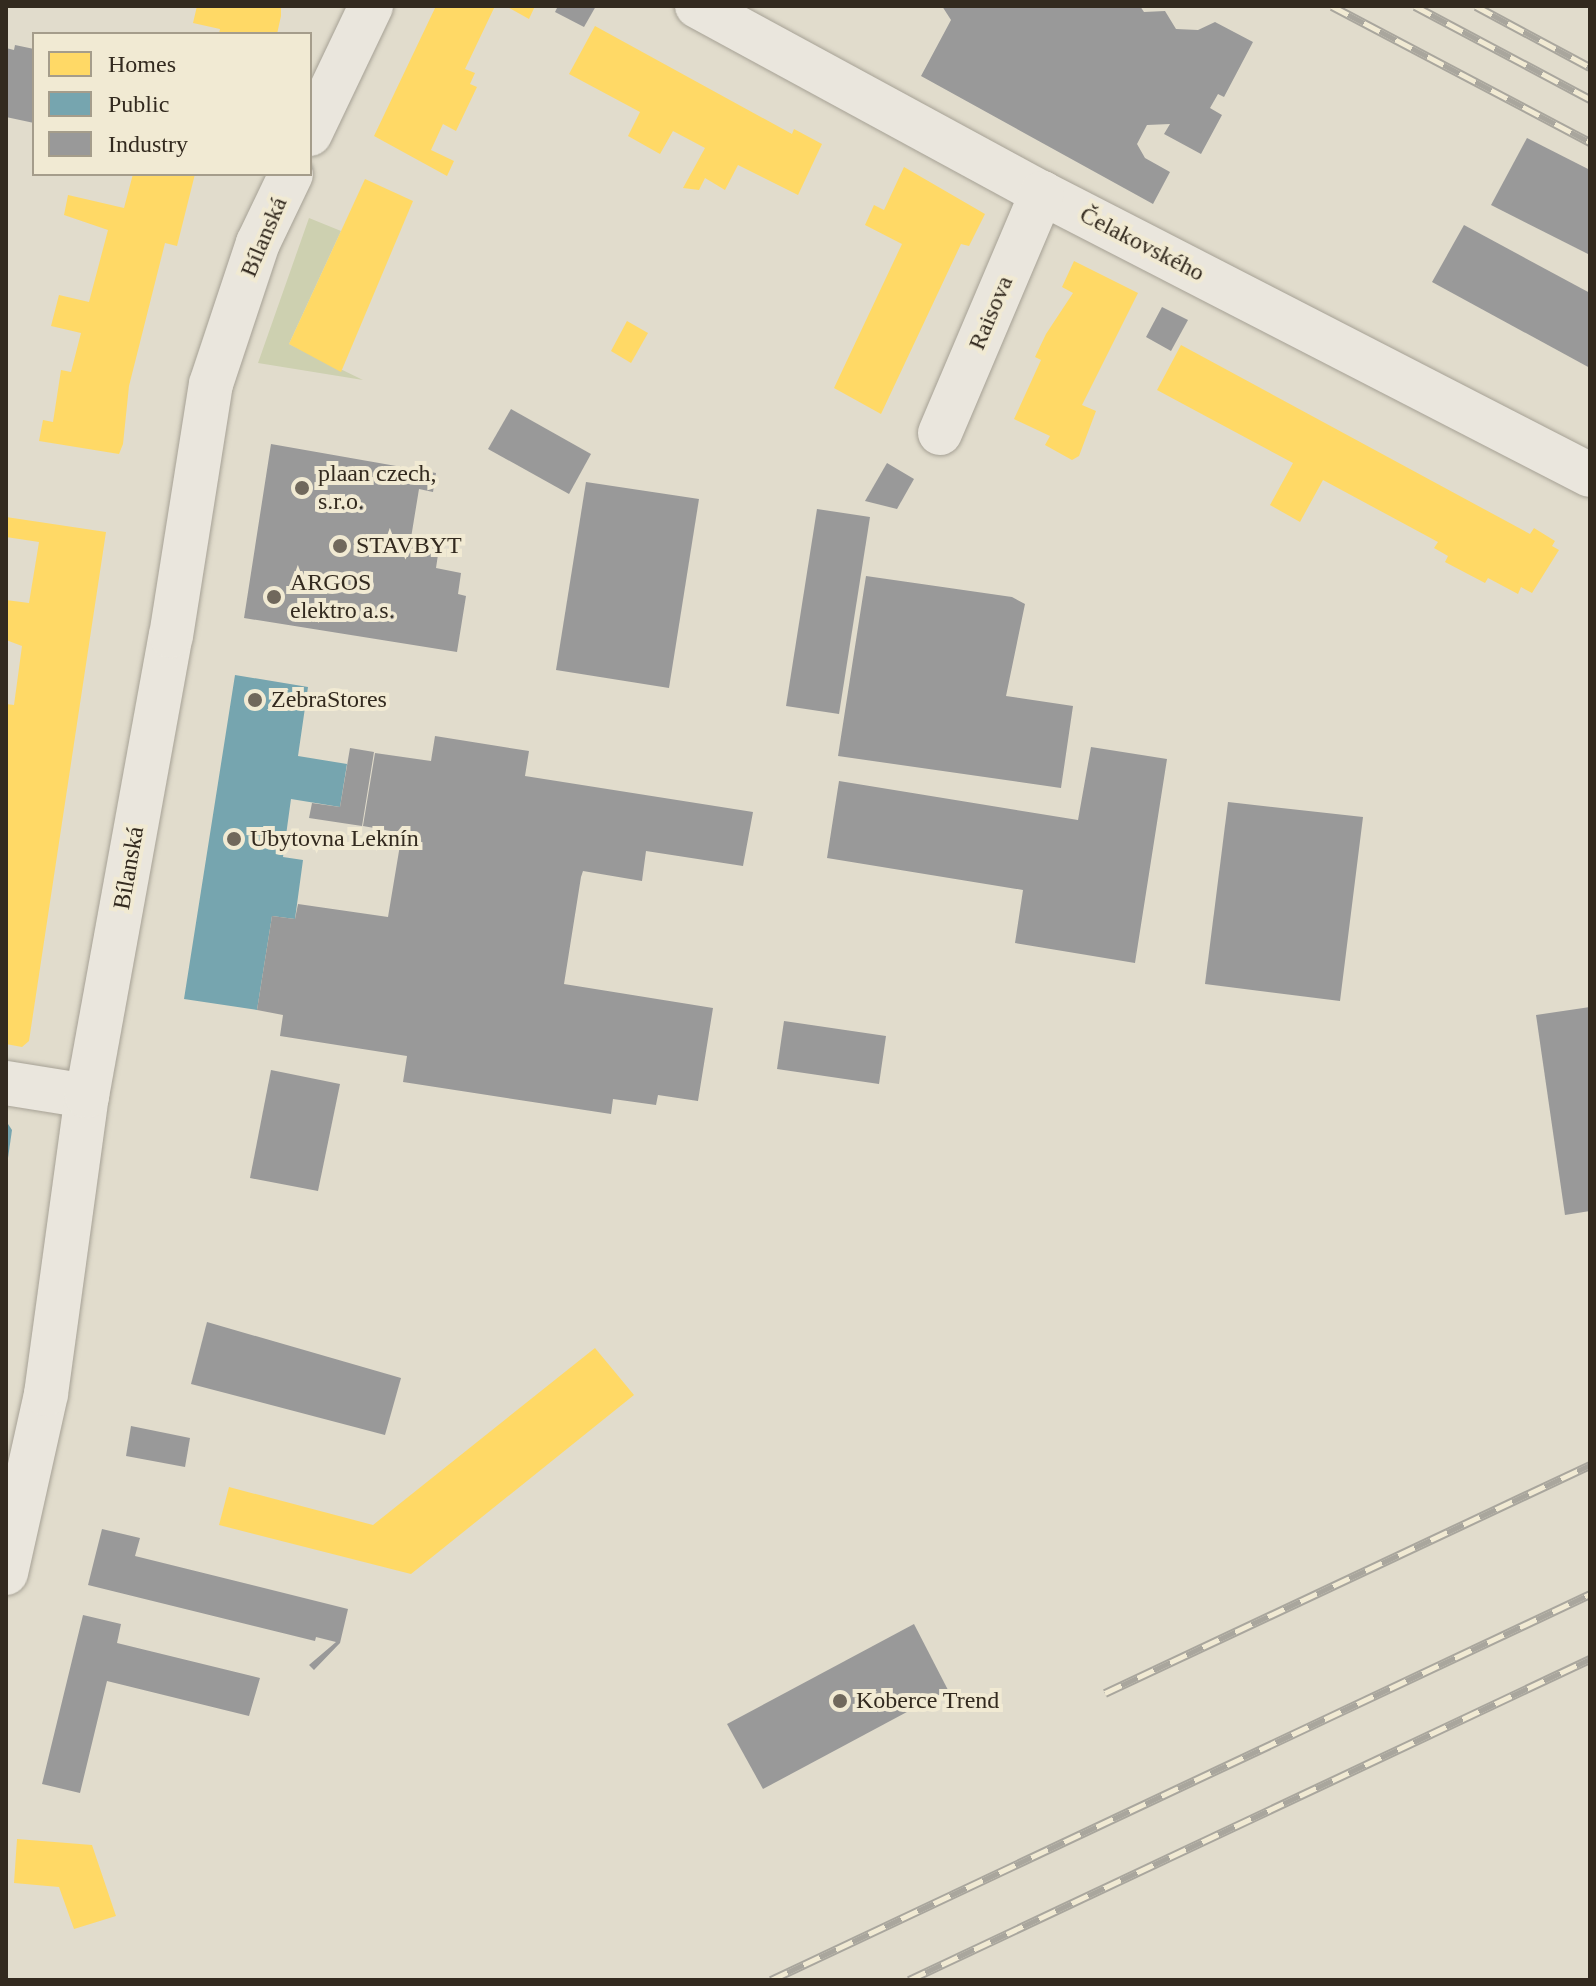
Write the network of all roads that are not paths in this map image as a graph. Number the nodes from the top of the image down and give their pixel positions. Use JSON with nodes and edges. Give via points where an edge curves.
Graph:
{"nodes":[{"id":1,"x":371,"y":6,"type":"edge"},
{"id":2,"x":697,"y":6,"type":"edge"},
{"id":3,"x":312,"y":130,"type":"edge"},
{"id":4,"x":290,"y":176,"type":"edge"},
{"id":5,"x":1042,"y":193,"type":"junction"},
{"id":6,"x":940,"y":433,"type":"dead end"},
{"id":7,"x":1590,"y":475,"type":"edge"},
{"id":8,"x":6,"y":1083,"type":"edge"},
{"id":9,"x":87,"y":1096,"type":"junction"},
{"id":10,"x":6,"y":1573,"type":"edge"}],
"edges":[{"from":1,"to":3,"type":"street"},
{"from":2,"to":5,"type":"street","name":"Čelakovského"},
{"from":4,"to":9,"type":"street","name":"Bílanská","via":[[258,243],[211,384]]},
{"from":5,"to":6,"type":"street","name":"Raisova"},
{"from":5,"to":7,"type":"street","name":"Čelakovského"},
{"from":8,"to":9,"type":"street"},
{"from":9,"to":10,"type":"street","name":"Bílanská","via":[[46,1394]]}]}
